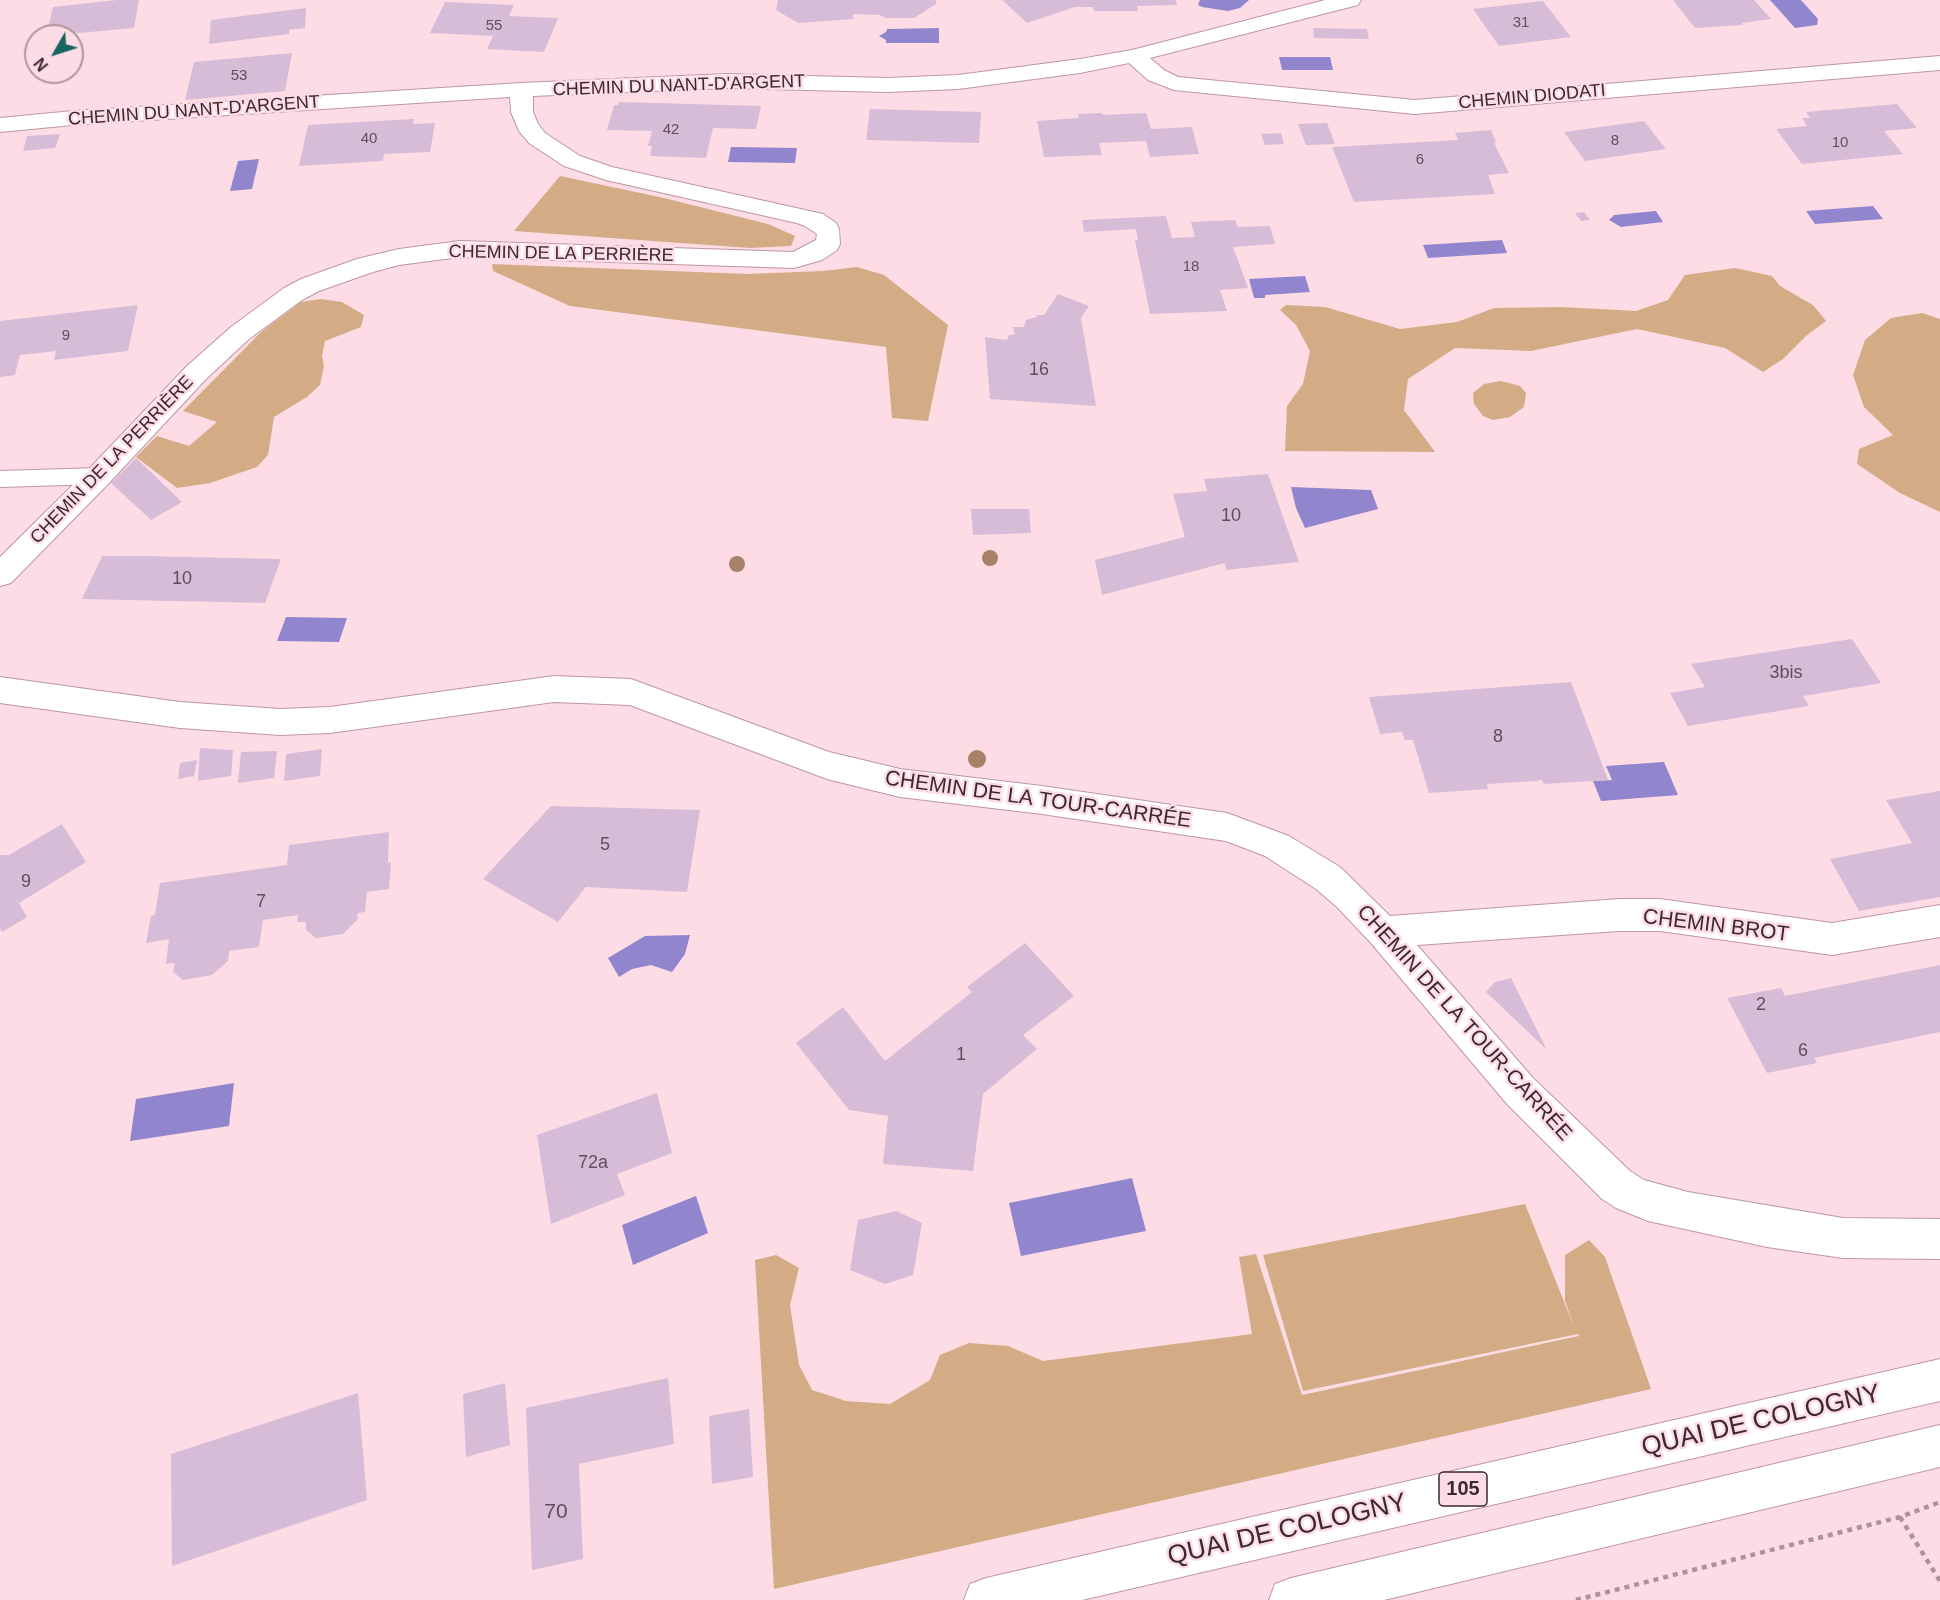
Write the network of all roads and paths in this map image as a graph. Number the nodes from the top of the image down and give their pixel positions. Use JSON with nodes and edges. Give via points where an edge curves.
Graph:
{"nodes":[{"id":1,"x":1350,"y":0,"type":"edge"},
{"id":2,"x":1134,"y":56,"type":"junction"},
{"id":3,"x":1940,"y":63,"type":"edge"},
{"id":4,"x":521,"y":90,"type":"junction"},
{"id":5,"x":0,"y":125,"type":"edge"},
{"id":6,"x":99,"y":476,"type":"junction"},
{"id":7,"x":0,"y":479,"type":"edge"},
{"id":8,"x":0,"y":575,"type":"edge"},
{"id":9,"x":0,"y":690,"type":"edge"},
{"id":10,"x":1940,"y":921,"type":"edge"},
{"id":11,"x":1383,"y":932,"type":"junction"},
{"id":12,"x":1940,"y":1239,"type":"edge"},
{"id":13,"x":1940,"y":1380,"type":"edge"},
{"id":14,"x":1940,"y":1446,"type":"edge"},
{"id":15,"x":1940,"y":1502,"type":"edge"},
{"id":16,"x":1899,"y":1517,"type":"junction"},
{"id":17,"x":1940,"y":1581,"type":"edge"},
{"id":18,"x":986,"y":1600,"type":"edge"},
{"id":19,"x":1291,"y":1600,"type":"edge"},
{"id":20,"x":1576,"y":1600,"type":"edge"}],
"edges":[{"from":1,"to":2,"type":"street","name":"CHEMIN DU NANT-D'ARGENT"},
{"from":2,"to":3,"type":"street","name":"CHEMIN DIODATI","via":[[1149,71],[1174,83],[1415,107]]},
{"from":2,"to":4,"type":"street","name":"CHEMIN DU NANT-D'ARGENT","via":[[958,82],[888,85],[726,81]]},
{"from":4,"to":5,"type":"street","name":"CHEMIN DU NANT-D'ARGENT"},
{"from":4,"to":6,"type":"street","name":"CHEMIN DE LA PERRIÈRE","via":[[527,126],[537,138],[572,161],[606,173],[807,218],[826,229],[828,244],[794,260],[460,249],[366,266],[310,285],[240,333],[196,373]]},
{"from":6,"to":7,"type":"lane"},
{"from":6,"to":8,"type":"street","name":"CHEMIN DE LA PERRIÈRE"},
{"from":9,"to":11,"type":"street","name":"CHEMIN DE LA TOUR-CARRÉE","via":[[180,715],[280,722],[330,720],[554,689],[631,692],[827,765],[900,783],[1159,817],[1249,834],[1277,846],[1328,878]]},
{"from":10,"to":11,"type":"street","name":"CHEMIN BROT","via":[[1832,939],[1660,915]]},
{"from":11,"to":12,"type":"street","name":"CHEMIN DE LA TOUR-CARRÉE","via":[[1520,1091],[1630,1194],[1688,1212],[1767,1227],[1843,1238]]},
{"from":13,"to":18,"type":"street","name":"QUAI DE COLOGNY","number":"105"},
{"from":14,"to":19,"type":"street"},
{"from":15,"to":16,"type":"path"},
{"from":16,"to":17,"type":"path"},
{"from":16,"to":20,"type":"path"}]}
